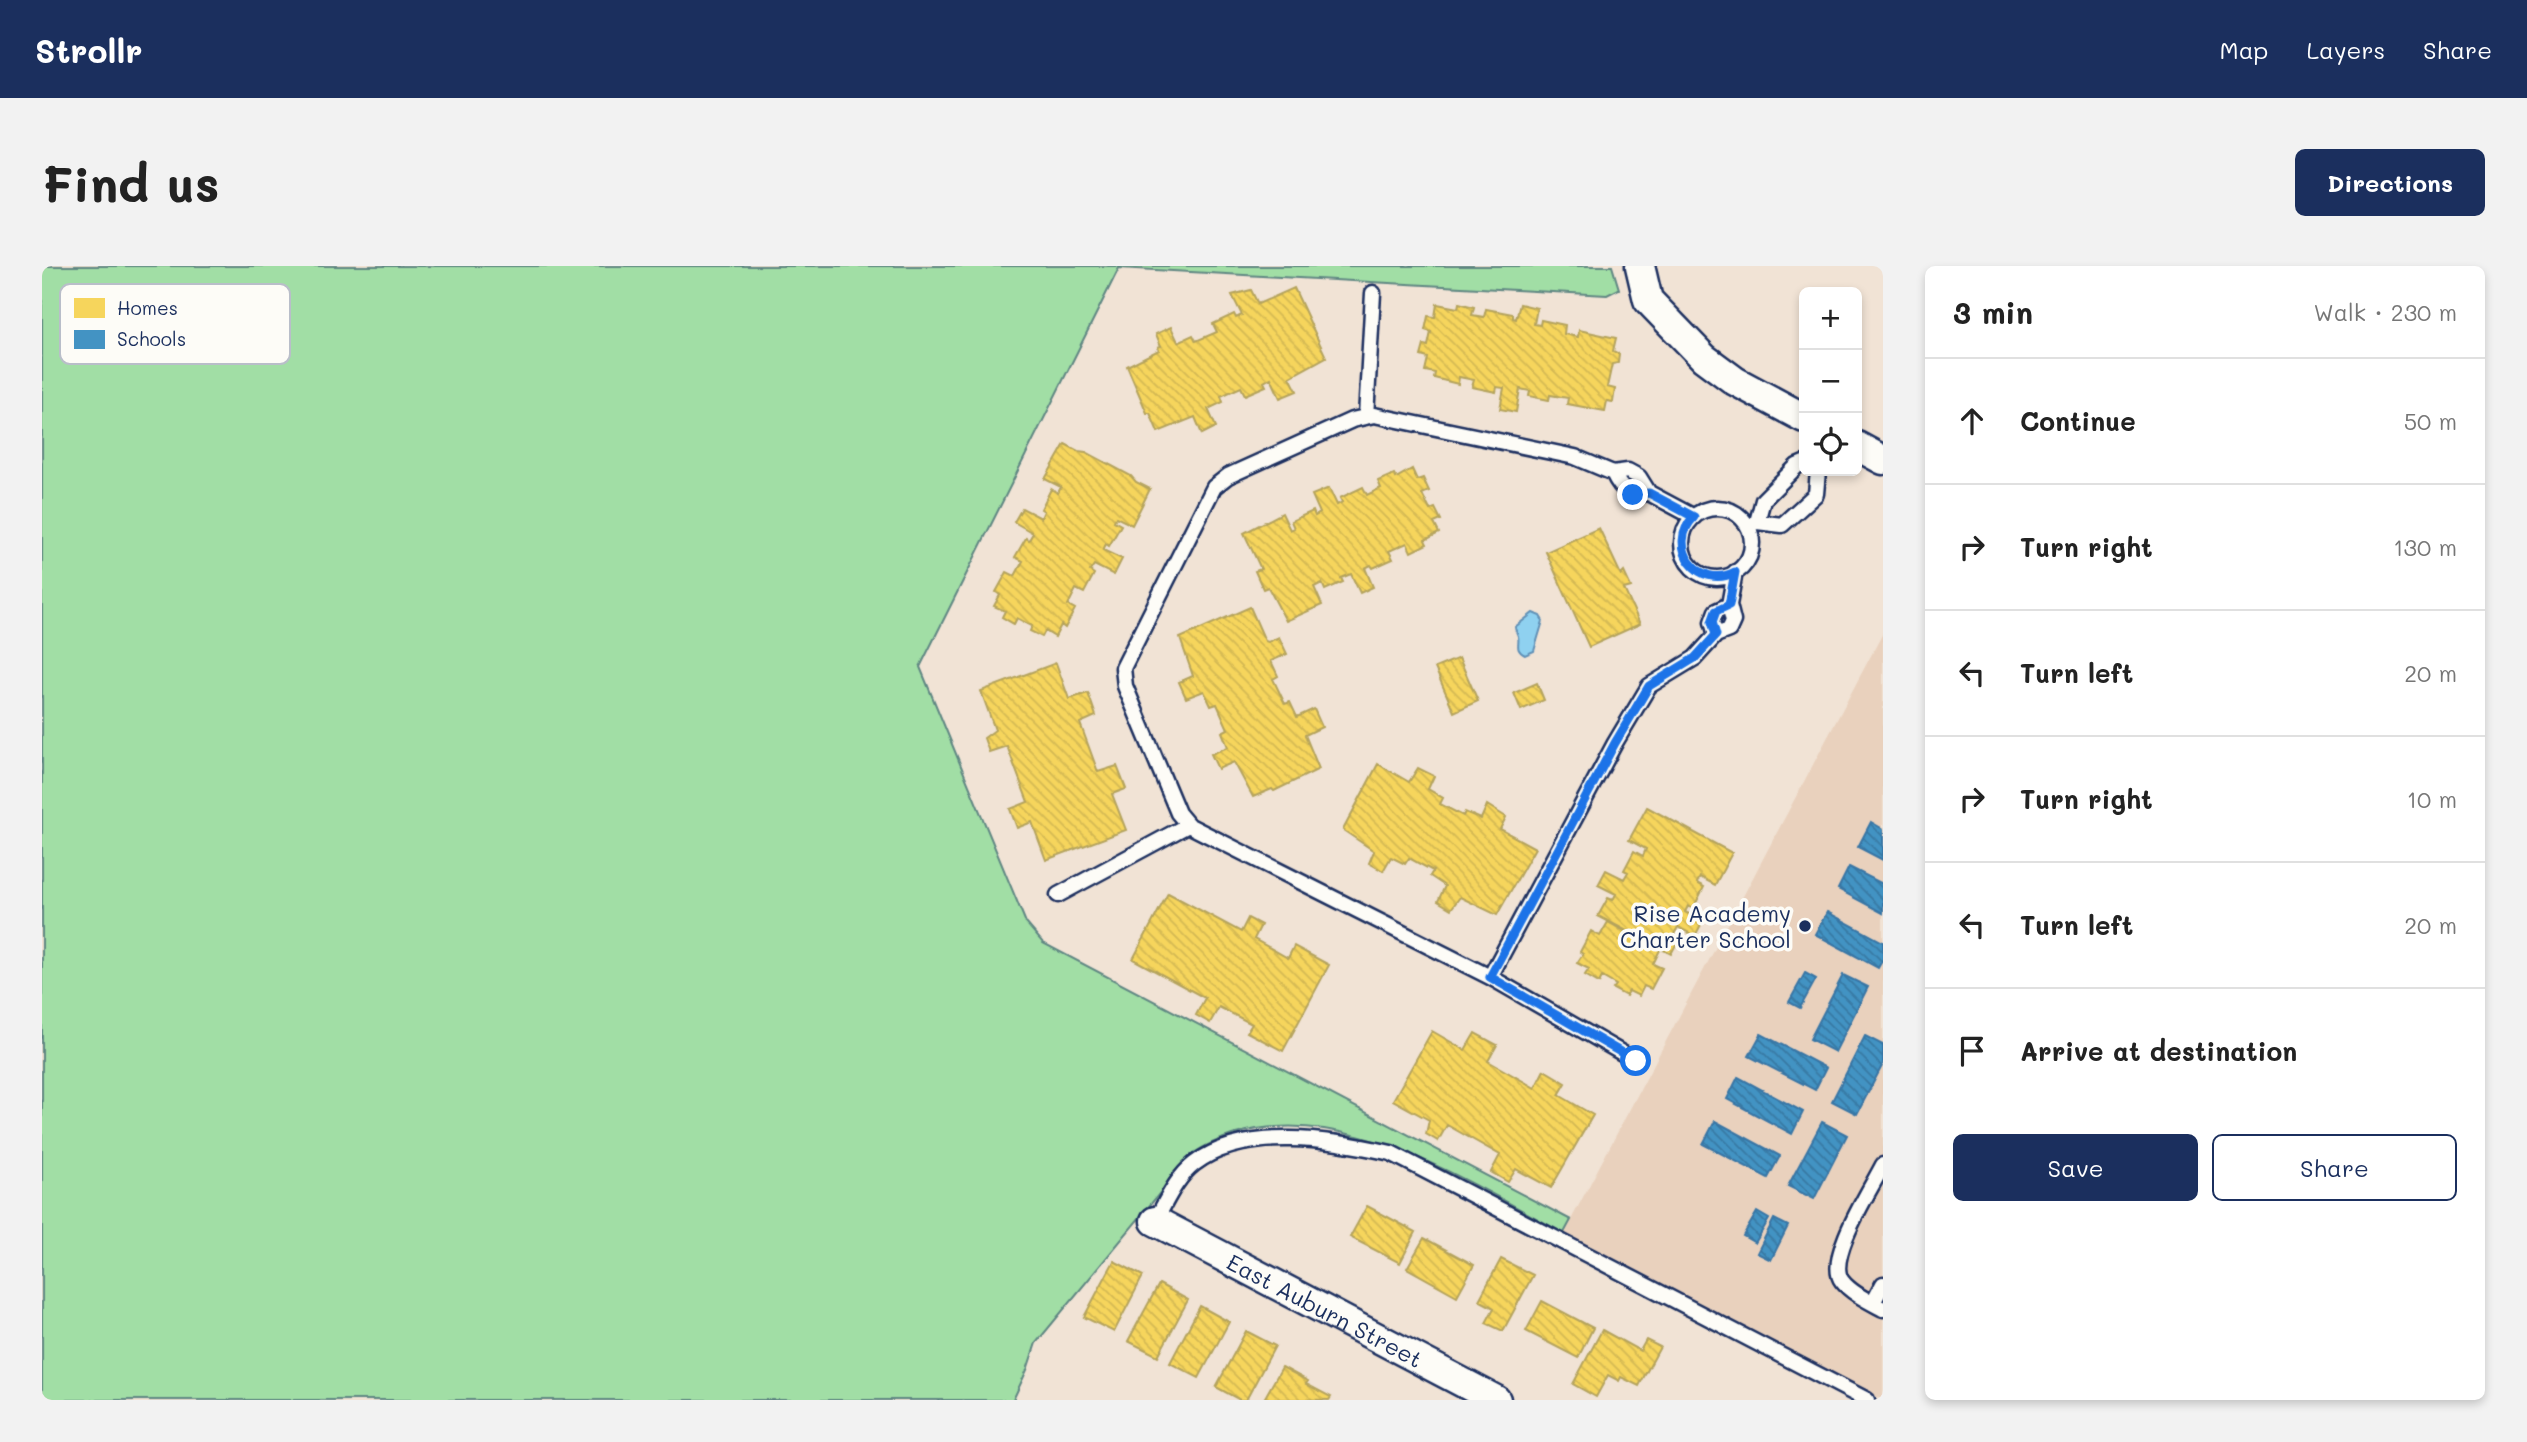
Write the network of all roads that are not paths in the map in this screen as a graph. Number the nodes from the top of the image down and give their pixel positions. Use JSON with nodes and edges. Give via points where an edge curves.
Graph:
{"nodes":[{"id":1,"x":1640,"y":266,"type":"edge"},
{"id":2,"x":1373,"y":293,"type":"dead end"},
{"id":3,"x":1799,"y":415,"type":"edge"},
{"id":4,"x":1366,"y":417,"type":"junction"},
{"id":5,"x":1862,"y":449,"type":"edge"},
{"id":6,"x":1883,"y":460,"type":"edge"},
{"id":7,"x":1799,"y":465,"type":"edge"},
{"id":8,"x":1818,"y":476,"type":"edge"},
{"id":9,"x":1694,"y":517,"type":"junction"},
{"id":10,"x":1753,"y":524,"type":"junction"},
{"id":11,"x":1735,"y":572,"type":"junction"},
{"id":12,"x":1188,"y":825,"type":"junction"},
{"id":13,"x":1058,"y":895,"type":"dead end"},
{"id":14,"x":1490,"y":977,"type":"junction"},
{"id":15,"x":1636,"y":1061,"type":"dead end"},
{"id":16,"x":1883,"y":1165,"type":"edge"},
{"id":17,"x":1155,"y":1221,"type":"joint"},
{"id":18,"x":1883,"y":1284,"type":"edge"},
{"id":19,"x":1878,"y":1306,"type":"edge"},
{"id":20,"x":1496,"y":1400,"type":"edge"},
{"id":21,"x":1867,"y":1400,"type":"edge"}],
"edges":[{"from":1,"to":3,"type":"street","via":[[1648,300],[1704,358],[1735,381]]},
{"from":2,"to":4,"type":"lane"},
{"from":4,"to":9,"type":"lane","via":[[1575,457],[1613,474],[1628,471],[1639,477],[1649,493]]},
{"from":4,"to":12,"type":"lane","via":[[1228,476],[1214,487],[1123,668],[1135,711],[1178,813]]},
{"from":5,"to":6,"type":"street"},
{"from":7,"to":10,"type":"lane","via":[[1763,500]]},
{"from":8,"to":10,"type":"lane","via":[[1816,494],[1782,525]]},
{"from":9,"to":10,"type":"lane","via":[[1720,508]]},
{"from":9,"to":11,"type":"lane","via":[[1682,542],[1690,564],[1709,577]]},
{"from":10,"to":11,"type":"lane","via":[[1749,559]]},
{"from":11,"to":14,"type":"lane","via":[[1729,605],[1716,611],[1712,622],[1716,635],[1695,658],[1649,686]]},
{"from":12,"to":13,"type":"lane"},
{"from":12,"to":14,"type":"lane"},
{"from":14,"to":15,"type":"lane"},
{"from":16,"to":19,"type":"lane","via":[[1836,1263],[1843,1284]]},
{"from":17,"to":20,"type":"street","name":"East Auburn Street"},
{"from":17,"to":21,"type":"lane","via":[[1176,1183],[1193,1164],[1243,1142],[1293,1139],[1391,1153]]},
{"from":18,"to":19,"type":"lane"}]}
